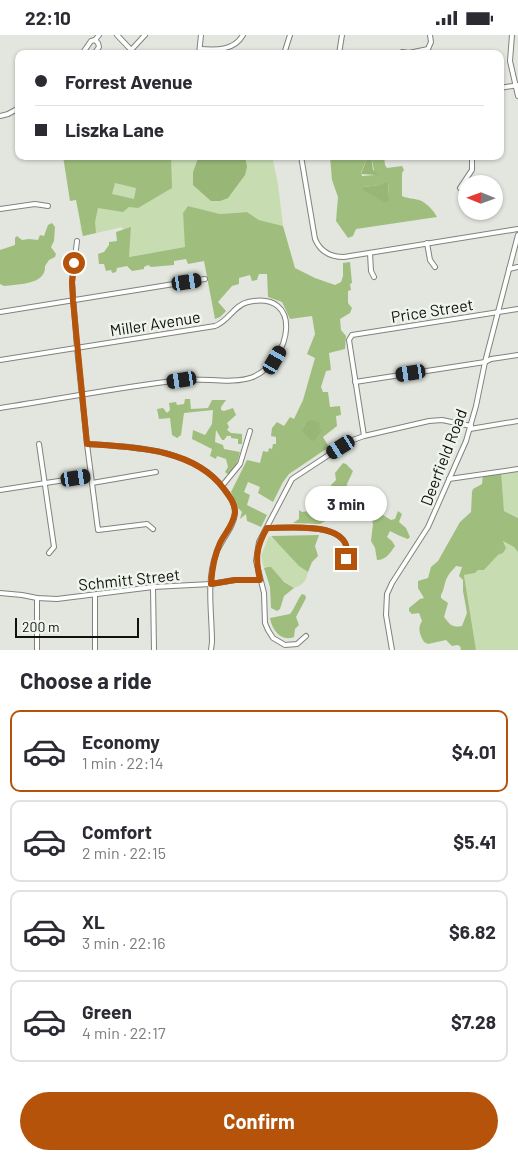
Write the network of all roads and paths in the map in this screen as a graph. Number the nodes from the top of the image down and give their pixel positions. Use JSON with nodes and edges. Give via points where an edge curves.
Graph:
{"nodes":[{"id":1,"x":99,"y":35,"type":"edge"},
{"id":2,"x":118,"y":35,"type":"edge"},
{"id":3,"x":145,"y":35,"type":"edge"},
{"id":4,"x":201,"y":35,"type":"edge"},
{"id":5,"x":243,"y":35,"type":"edge"},
{"id":6,"x":290,"y":35,"type":"edge"},
{"id":7,"x":342,"y":35,"type":"edge"},
{"id":8,"x":430,"y":35,"type":"edge"},
{"id":9,"x":512,"y":35,"type":"edge"},
{"id":10,"x":95,"y":40,"type":"junction"},
{"id":11,"x":132,"y":49,"type":"joint"},
{"id":12,"x":85,"y":50,"type":"edge"},
{"id":13,"x":97,"y":50,"type":"edge"},
{"id":14,"x":199,"y":50,"type":"edge"},
{"id":15,"x":216,"y":50,"type":"edge"},
{"id":16,"x":285,"y":50,"type":"edge"},
{"id":17,"x":340,"y":50,"type":"edge"},
{"id":18,"x":423,"y":50,"type":"edge"},
{"id":19,"x":517,"y":85,"type":"edge"},
{"id":20,"x":504,"y":87,"type":"edge"},
{"id":21,"x":518,"y":96,"type":"edge"},
{"id":22,"x":15,"y":110,"type":"edge"},
{"id":23,"x":0,"y":116,"type":"edge"},
{"id":24,"x":302,"y":160,"type":"edge"},
{"id":25,"x":472,"y":160,"type":"edge"},
{"id":26,"x":469,"y":175,"type":"edge"},
{"id":27,"x":48,"y":206,"type":"dead end"},
{"id":28,"x":0,"y":209,"type":"edge"},
{"id":29,"x":518,"y":229,"type":"edge"},
{"id":30,"x":518,"y":235,"type":"edge"},
{"id":31,"x":77,"y":241,"type":"dead end"},
{"id":32,"x":427,"y":243,"type":"junction"},
{"id":33,"x":370,"y":253,"type":"junction"},
{"id":34,"x":435,"y":267,"type":"dead end"},
{"id":35,"x":518,"y":267,"type":"edge"},
{"id":36,"x":510,"y":269,"type":"junction"},
{"id":37,"x":374,"y":277,"type":"dead end"},
{"id":38,"x":206,"y":279,"type":"dead end"},
{"id":39,"x":73,"y":301,"type":"junction"},
{"id":40,"x":518,"y":309,"type":"edge"},
{"id":41,"x":0,"y":312,"type":"edge"},
{"id":42,"x":498,"y":312,"type":"junction"},
{"id":43,"x":77,"y":348,"type":"junction"},
{"id":44,"x":518,"y":355,"type":"edge"},
{"id":45,"x":0,"y":360,"type":"edge"},
{"id":46,"x":484,"y":362,"type":"junction"},
{"id":47,"x":355,"y":382,"type":"junction"},
{"id":48,"x":81,"y":395,"type":"junction"},
{"id":49,"x":0,"y":408,"type":"edge"},
{"id":50,"x":518,"y":421,"type":"edge"},
{"id":51,"x":470,"y":428,"type":"junction"},
{"id":52,"x":250,"y":431,"type":"dead end"},
{"id":53,"x":364,"y":436,"type":"junction"},
{"id":54,"x":39,"y":444,"type":"dead end"},
{"id":55,"x":87,"y":444,"type":"junction"},
{"id":56,"x":518,"y":469,"type":"edge"},
{"id":57,"x":156,"y":472,"type":"dead end"},
{"id":58,"x":91,"y":476,"type":"junction"},
{"id":59,"x":449,"y":479,"type":"junction"},
{"id":60,"x":45,"y":483,"type":"junction"},
{"id":61,"x":92,"y":483,"type":"junction"},
{"id":62,"x":222,"y":486,"type":"junction"},
{"id":63,"x":0,"y":490,"type":"edge"},
{"id":64,"x":267,"y":528,"type":"junction"},
{"id":65,"x":153,"y":529,"type":"dead end"},
{"id":66,"x":49,"y":553,"type":"dead end"},
{"id":67,"x":346,"y":559,"type":"dead end"},
{"id":68,"x":260,"y":580,"type":"junction"},
{"id":69,"x":211,"y":584,"type":"junction"},
{"id":70,"x":153,"y":587,"type":"junction"},
{"id":71,"x":0,"y":593,"type":"edge"},
{"id":72,"x":94,"y":595,"type":"junction"},
{"id":73,"x":37,"y":598,"type":"junction"},
{"id":74,"x":306,"y":636,"type":"dead end"},
{"id":75,"x":37,"y":650,"type":"edge"},
{"id":76,"x":95,"y":650,"type":"edge"},
{"id":77,"x":154,"y":650,"type":"edge"},
{"id":78,"x":211,"y":650,"type":"edge"},
{"id":79,"x":392,"y":650,"type":"edge"}],
"edges":[{"from":1,"to":10,"type":"street"},
{"from":2,"to":11,"type":"street"},
{"from":3,"to":11,"type":"street"},
{"from":4,"to":14,"type":"street"},
{"from":5,"to":15,"type":"street","via":[[234,46]]},
{"from":6,"to":16,"type":"street"},
{"from":7,"to":17,"type":"street"},
{"from":8,"to":18,"type":"street","via":[[428,49]]},
{"from":9,"to":19,"type":"street","via":[[510,61]]},
{"from":10,"to":12,"type":"street"},
{"from":10,"to":13,"type":"street","via":[[99,47]]},
{"from":19,"to":20,"type":"street"},
{"from":19,"to":21,"type":"street"},
{"from":22,"to":23,"type":"street"},
{"from":24,"to":33,"type":"street","via":[[317,244],[328,254],[338,257]]},
{"from":25,"to":26,"type":"street"},
{"from":27,"to":28,"type":"street","via":[[35,204]]},
{"from":29,"to":32,"type":"street"},
{"from":30,"to":36,"type":"street","name":"Deerfield Road"},
{"from":31,"to":39,"type":"street"},
{"from":32,"to":33,"type":"street"},
{"from":32,"to":34,"type":"street","via":[[430,260]]},
{"from":33,"to":37,"type":"street"},
{"from":35,"to":36,"type":"street"},
{"from":36,"to":42,"type":"street","name":"Deerfield Road"},
{"from":38,"to":39,"type":"street"},
{"from":39,"to":41,"type":"street"},
{"from":39,"to":43,"type":"street"},
{"from":40,"to":42,"type":"street","name":"Price Street"},
{"from":42,"to":46,"type":"street","name":"Deerfield Road"},
{"from":42,"to":47,"type":"street","name":"Price Street","via":[[352,335]]},
{"from":43,"to":45,"type":"street","name":"Miller Avenue"},
{"from":43,"to":48,"type":"street"},
{"from":43,"to":48,"type":"street","name":"Miller Avenue","via":[[215,326],[225,321],[240,305],[249,302],[277,305],[285,317],[287,332],[284,346],[275,360],[266,369],[246,379],[182,380]]},
{"from":44,"to":46,"type":"street"},
{"from":46,"to":47,"type":"street"},
{"from":46,"to":51,"type":"street","name":"Deerfield Road"},
{"from":47,"to":53,"type":"street"},
{"from":48,"to":49,"type":"street"},
{"from":48,"to":55,"type":"street"},
{"from":50,"to":51,"type":"street"},
{"from":51,"to":53,"type":"street","via":[[442,420]]},
{"from":51,"to":59,"type":"street","name":"Deerfield Road"},
{"from":52,"to":62,"type":"street","via":[[240,464]]},
{"from":53,"to":64,"type":"street","via":[[350,441],[292,479]]},
{"from":54,"to":60,"type":"street"},
{"from":55,"to":58,"type":"street"},
{"from":55,"to":62,"type":"street","via":[[157,451],[197,465]]},
{"from":56,"to":59,"type":"street"},
{"from":57,"to":61,"type":"street"},
{"from":58,"to":60,"type":"street"},
{"from":58,"to":61,"type":"street"},
{"from":59,"to":79,"type":"street","name":"Deerfield Road","via":[[428,527],[387,594],[386,615]]},
{"from":60,"to":63,"type":"street"},
{"from":60,"to":66,"type":"street","via":[[54,547]]},
{"from":61,"to":65,"type":"street","via":[[98,530],[147,524]]},
{"from":62,"to":69,"type":"street","via":[[234,506],[235,515],[215,555]]},
{"from":64,"to":67,"type":"street","via":[[329,531],[342,537],[347,544]]},
{"from":64,"to":68,"type":"street","via":[[259,541],[256,561]]},
{"from":68,"to":69,"type":"street","name":"Schmitt Street"},
{"from":68,"to":74,"type":"street","via":[[265,623],[273,638],[291,645]]},
{"from":69,"to":70,"type":"street","name":"Schmitt Street"},
{"from":69,"to":78,"type":"street"},
{"from":70,"to":72,"type":"street","name":"Schmitt Street"},
{"from":70,"to":77,"type":"street"},
{"from":71,"to":73,"type":"street","name":"Schmitt Street"},
{"from":72,"to":73,"type":"street","name":"Schmitt Street"},
{"from":72,"to":76,"type":"street"},
{"from":73,"to":75,"type":"street"}]}
